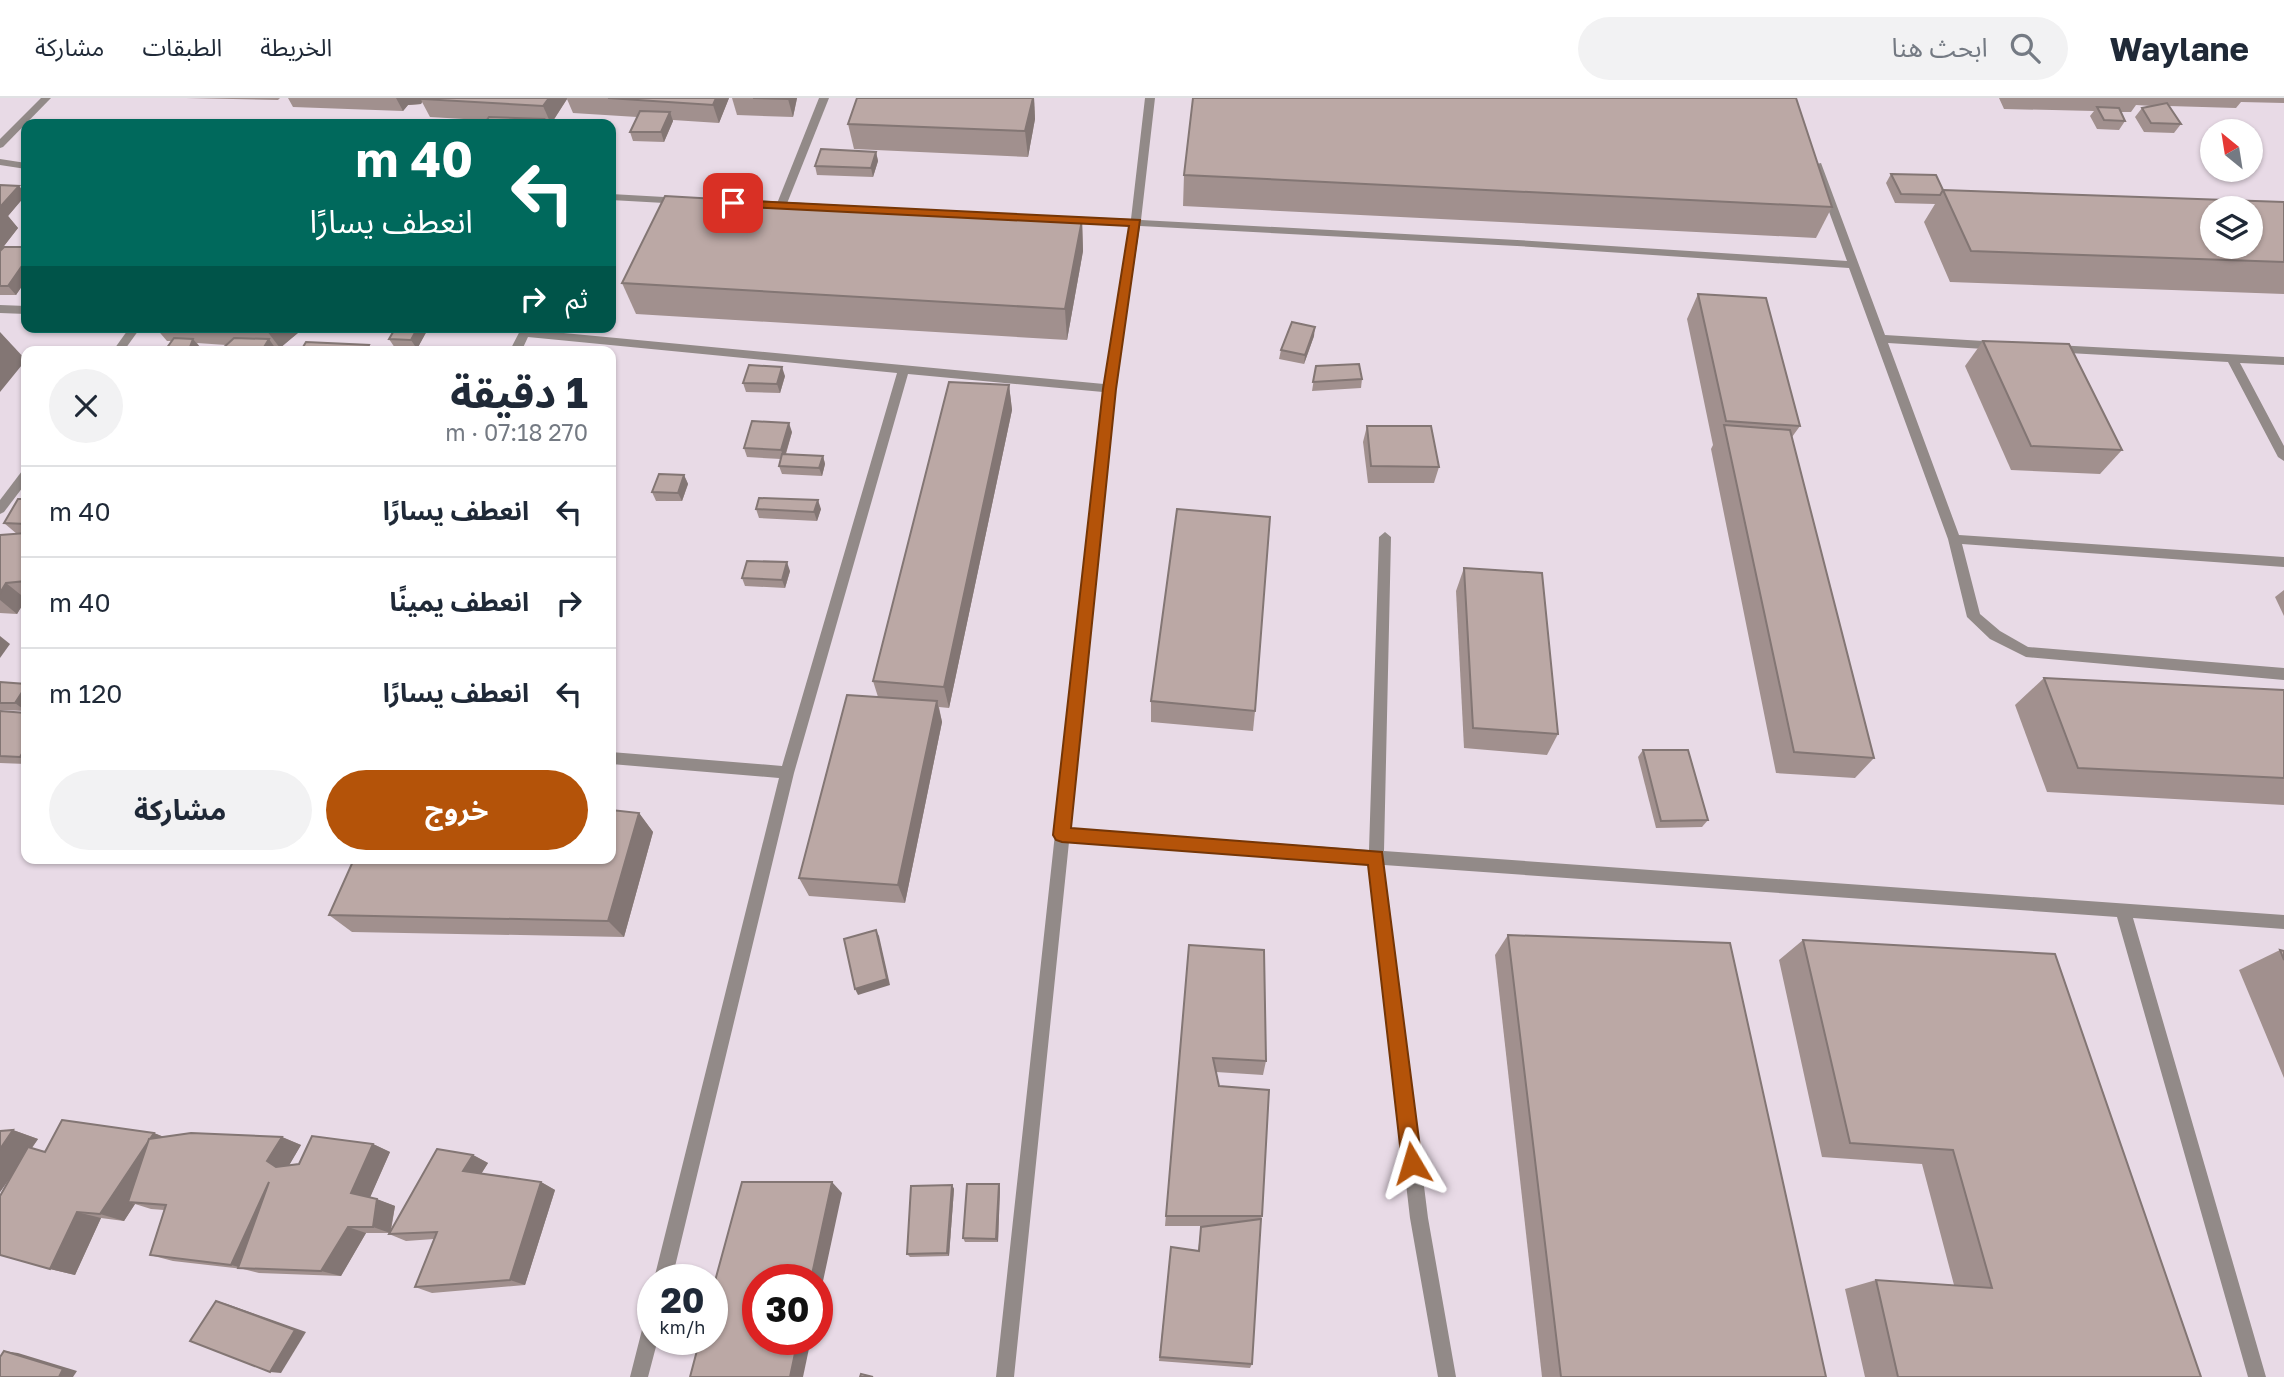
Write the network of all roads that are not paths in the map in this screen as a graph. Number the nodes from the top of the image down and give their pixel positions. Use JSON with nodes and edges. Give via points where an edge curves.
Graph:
{"nodes":[{"id":1,"x":46,"y":98,"type":"edge"},
{"id":2,"x":824,"y":98,"type":"edge"},
{"id":3,"x":1150,"y":98,"type":"edge"},
{"id":4,"x":25,"y":119,"type":"edge"},
{"id":5,"x":21,"y":124,"type":"edge"},
{"id":6,"x":0,"y":145,"type":"edge"},
{"id":7,"x":1812,"y":149,"type":"edge"},
{"id":8,"x":0,"y":162,"type":"edge"},
{"id":9,"x":21,"y":165,"type":"edge"},
{"id":10,"x":616,"y":197,"type":"edge"},
{"id":11,"x":690,"y":201,"type":"edge"},
{"id":12,"x":768,"y":205,"type":"edge"},
{"id":13,"x":781,"y":206,"type":"junction"},
{"id":14,"x":795,"y":207,"type":"edge"},
{"id":15,"x":1054,"y":219,"type":"edge"},
{"id":16,"x":1136,"y":222,"type":"junction"},
{"id":17,"x":1855,"y":265,"type":"junction"},
{"id":18,"x":0,"y":310,"type":"edge"},
{"id":19,"x":21,"y":310,"type":"edge"},
{"id":20,"x":554,"y":333,"type":"edge"},
{"id":21,"x":1882,"y":339,"type":"junction"},
{"id":22,"x":2017,"y":346,"type":"edge"},
{"id":23,"x":2043,"y":348,"type":"edge"},
{"id":24,"x":2232,"y":358,"type":"junction"},
{"id":25,"x":2284,"y":361,"type":"edge"},
{"id":26,"x":903,"y":371,"type":"junction"},
{"id":27,"x":1110,"y":389,"type":"junction"},
{"id":28,"x":2284,"y":457,"type":"edge"},
{"id":29,"x":21,"y":481,"type":"edge"},
{"id":30,"x":0,"y":509,"type":"edge"},
{"id":31,"x":1385,"y":537,"type":"dead end"},
{"id":32,"x":1954,"y":539,"type":"junction"},
{"id":33,"x":2284,"y":562,"type":"edge"},
{"id":34,"x":2284,"y":674,"type":"edge"},
{"id":35,"x":616,"y":758,"type":"edge"},
{"id":36,"x":787,"y":773,"type":"junction"},
{"id":37,"x":1062,"y":835,"type":"junction"},
{"id":38,"x":1376,"y":858,"type":"junction"},
{"id":39,"x":2123,"y":910,"type":"junction"},
{"id":40,"x":2284,"y":922,"type":"edge"},
{"id":41,"x":667,"y":1264,"type":"edge"},
{"id":42,"x":645,"y":1355,"type":"edge"},
{"id":43,"x":639,"y":1377,"type":"edge"},
{"id":44,"x":1005,"y":1377,"type":"edge"},
{"id":45,"x":1447,"y":1377,"type":"edge"},
{"id":46,"x":2257,"y":1377,"type":"edge"}],
"edges":[{"from":1,"to":4,"type":"street"},
{"from":2,"to":13,"type":"street"},
{"from":3,"to":16,"type":"street"},
{"from":5,"to":6,"type":"street"},
{"from":7,"to":17,"type":"street"},
{"from":8,"to":9,"type":"street"},
{"from":10,"to":11,"type":"street"},
{"from":12,"to":13,"type":"street"},
{"from":13,"to":14,"type":"street"},
{"from":15,"to":16,"type":"street"},
{"from":16,"to":17,"type":"street"},
{"from":16,"to":27,"type":"street"},
{"from":17,"to":21,"type":"street"},
{"from":18,"to":19,"type":"street"},
{"from":20,"to":26,"type":"street"},
{"from":21,"to":22,"type":"street"},
{"from":21,"to":32,"type":"street"},
{"from":23,"to":24,"type":"street"},
{"from":24,"to":25,"type":"street"},
{"from":24,"to":28,"type":"street"},
{"from":26,"to":27,"type":"street"},
{"from":26,"to":36,"type":"street"},
{"from":27,"to":37,"type":"street"},
{"from":29,"to":30,"type":"street"},
{"from":31,"to":38,"type":"street"},
{"from":32,"to":33,"type":"street"},
{"from":32,"to":34,"type":"street","via":[[1974,617],[2026,652]]},
{"from":35,"to":36,"type":"street"},
{"from":36,"to":41,"type":"street"},
{"from":37,"to":38,"type":"street"},
{"from":37,"to":44,"type":"street"},
{"from":38,"to":39,"type":"street"},
{"from":38,"to":45,"type":"street","via":[[1419,1218]]},
{"from":39,"to":40,"type":"street"},
{"from":39,"to":46,"type":"street"},
{"from":42,"to":43,"type":"street"}]}
